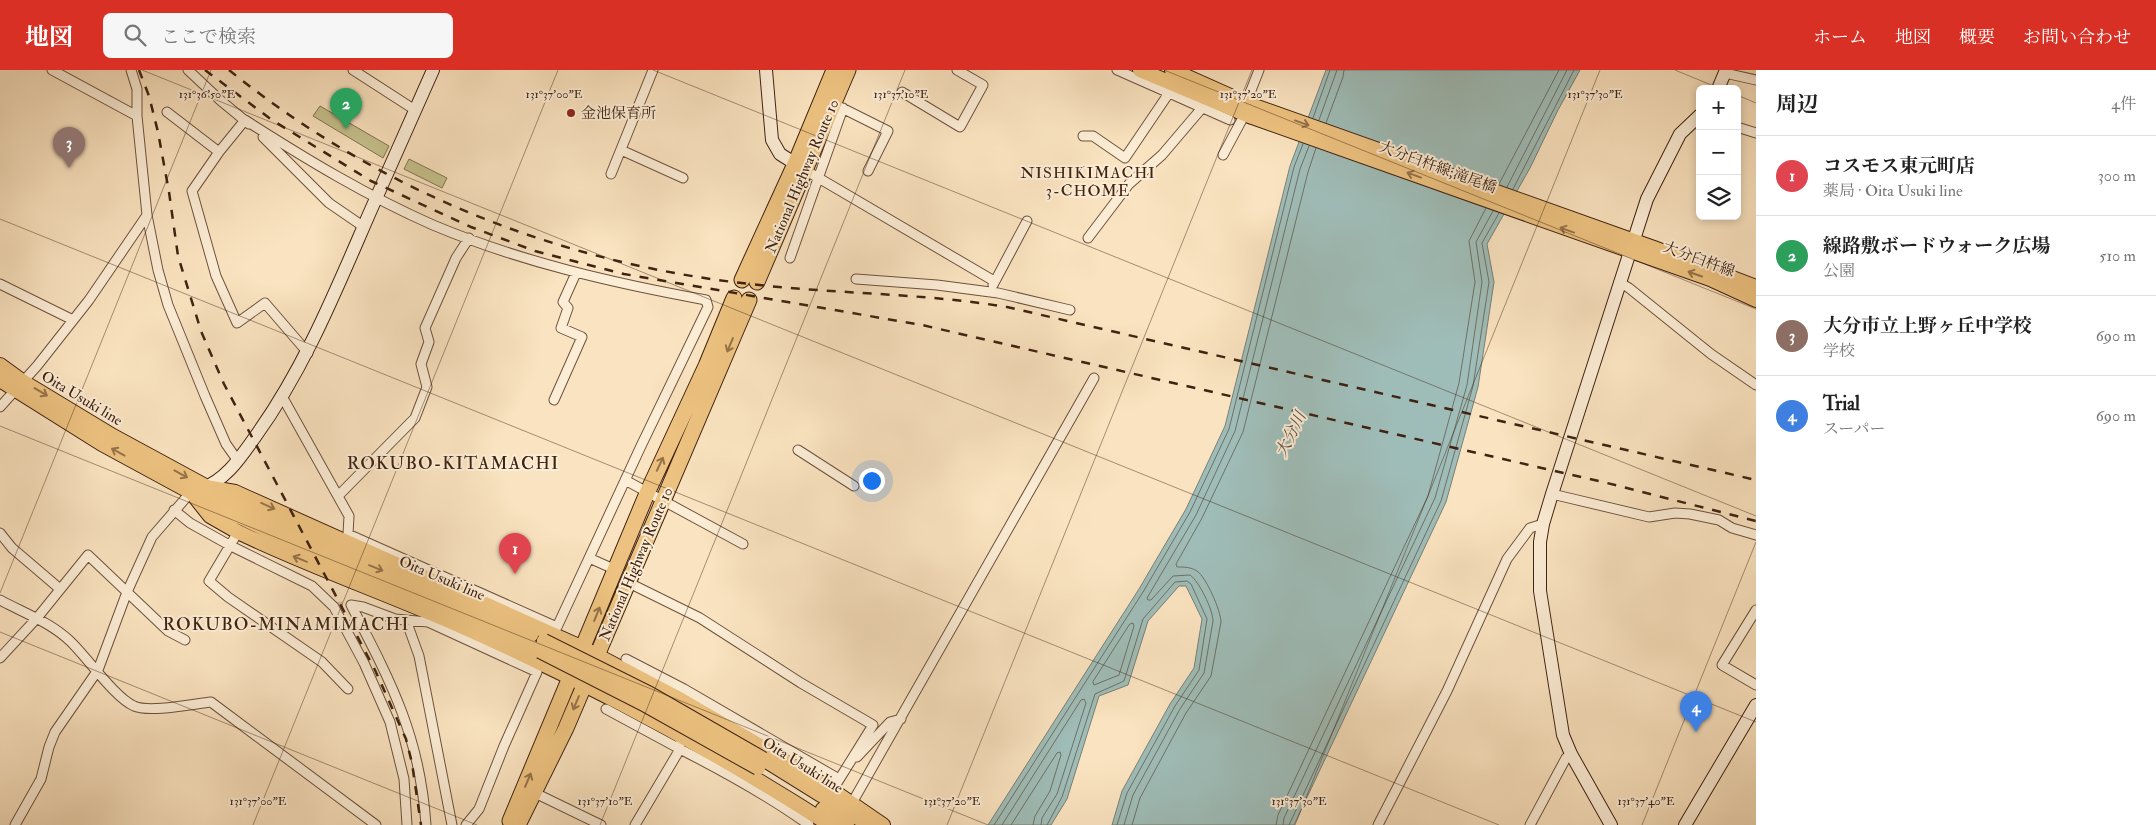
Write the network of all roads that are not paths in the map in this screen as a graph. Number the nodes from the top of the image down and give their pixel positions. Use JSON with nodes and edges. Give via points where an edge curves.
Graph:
{"nodes":[{"id":1,"x":52,"y":70,"type":"edge"},
{"id":2,"x":131,"y":70,"type":"edge"},
{"id":3,"x":188,"y":70,"type":"edge"},
{"id":4,"x":353,"y":70,"type":"edge"},
{"id":5,"x":433,"y":70,"type":"edge"},
{"id":6,"x":653,"y":70,"type":"edge"},
{"id":7,"x":766,"y":70,"type":"edge"},
{"id":8,"x":834,"y":70,"type":"edge"},
{"id":9,"x":848,"y":70,"type":"edge"},
{"id":10,"x":1117,"y":70,"type":"edge"},
{"id":11,"x":1140,"y":70,"type":"edge"},
{"id":12,"x":1172,"y":70,"type":"edge"},
{"id":13,"x":1259,"y":70,"type":"edge"},
{"id":14,"x":962,"y":71,"type":"edge"},
{"id":15,"x":1726,"y":71,"type":"edge"},
{"id":16,"x":1756,"y":80,"type":"edge"},
{"id":17,"x":1720,"y":85,"type":"edge"},
{"id":18,"x":902,"y":92,"type":"dead end"},
{"id":19,"x":1169,"y":94,"type":"junction"},
{"id":20,"x":838,"y":106,"type":"junction"},
{"id":21,"x":1202,"y":108,"type":"junction"},
{"id":22,"x":415,"y":110,"type":"junction"},
{"id":23,"x":1250,"y":110,"type":"junction"},
{"id":24,"x":167,"y":112,"type":"dead end"},
{"id":25,"x":137,"y":116,"type":"junction"},
{"id":26,"x":1696,"y":119,"type":"edge"},
{"id":27,"x":245,"y":120,"type":"junction"},
{"id":28,"x":1230,"y":120,"type":"dead end"},
{"id":29,"x":1741,"y":128,"type":"edge"},
{"id":30,"x":1756,"y":133,"type":"edge"},
{"id":31,"x":1083,"y":136,"type":"dead end"},
{"id":32,"x":620,"y":150,"type":"junction"},
{"id":33,"x":219,"y":152,"type":"junction"},
{"id":34,"x":1224,"y":155,"type":"dead end"},
{"id":35,"x":800,"y":167,"type":"junction"},
{"id":36,"x":868,"y":171,"type":"dead end"},
{"id":37,"x":610,"y":174,"type":"dead end"},
{"id":38,"x":683,"y":178,"type":"dead end"},
{"id":39,"x":819,"y":178,"type":"junction"},
{"id":40,"x":376,"y":198,"type":"junction"},
{"id":41,"x":147,"y":215,"type":"junction"},
{"id":42,"x":1028,"y":221,"type":"dead end"},
{"id":43,"x":364,"y":227,"type":"junction"},
{"id":44,"x":469,"y":238,"type":"junction"},
{"id":45,"x":1088,"y":238,"type":"dead end"},
{"id":46,"x":1632,"y":246,"type":"junction"},
{"id":47,"x":790,"y":258,"type":"dead end"},
{"id":48,"x":576,"y":273,"type":"junction"},
{"id":49,"x":856,"y":279,"type":"dead end"},
{"id":50,"x":749,"y":281,"type":"dead end"},
{"id":51,"x":994,"y":281,"type":"junction"},
{"id":52,"x":1619,"y":282,"type":"junction"},
{"id":53,"x":0,"y":284,"type":"edge"},
{"id":54,"x":1756,"y":287,"type":"edge"},
{"id":55,"x":992,"y":293,"type":"junction"},
{"id":56,"x":1756,"y":300,"type":"edge"},
{"id":57,"x":1070,"y":310,"type":"dead end"},
{"id":58,"x":73,"y":320,"type":"junction"},
{"id":59,"x":308,"y":352,"type":"junction"},
{"id":60,"x":0,"y":365,"type":"edge"},
{"id":61,"x":1094,"y":378,"type":"dead end"},
{"id":62,"x":0,"y":380,"type":"edge"},
{"id":63,"x":19,"y":385,"type":"junction"},
{"id":64,"x":1756,"y":385,"type":"edge"},
{"id":65,"x":283,"y":398,"type":"junction"},
{"id":66,"x":554,"y":400,"type":"dead end"},
{"id":67,"x":0,"y":407,"type":"edge"},
{"id":68,"x":798,"y":450,"type":"dead end"},
{"id":69,"x":238,"y":461,"type":"junction"},
{"id":70,"x":625,"y":480,"type":"junction"},
{"id":71,"x":854,"y":486,"type":"dead end"},
{"id":72,"x":206,"y":487,"type":"junction"},
{"id":73,"x":648,"y":491,"type":"junction"},
{"id":74,"x":191,"y":492,"type":"junction"},
{"id":75,"x":1552,"y":494,"type":"junction"},
{"id":76,"x":338,"y":496,"type":"junction"},
{"id":77,"x":664,"y":500,"type":"junction"},
{"id":78,"x":174,"y":510,"type":"junction"},
{"id":79,"x":1543,"y":524,"type":"junction"},
{"id":80,"x":238,"y":532,"type":"junction"},
{"id":81,"x":0,"y":533,"type":"edge"},
{"id":82,"x":1756,"y":535,"type":"edge"},
{"id":83,"x":742,"y":544,"type":"dead end"},
{"id":84,"x":231,"y":546,"type":"junction"},
{"id":85,"x":390,"y":557,"type":"junction"},
{"id":86,"x":589,"y":558,"type":"junction"},
{"id":87,"x":616,"y":570,"type":"junction"},
{"id":88,"x":627,"y":582,"type":"junction"},
{"id":89,"x":60,"y":589,"type":"junction"},
{"id":90,"x":127,"y":592,"type":"junction"},
{"id":91,"x":0,"y":600,"type":"edge"},
{"id":92,"x":1756,"y":610,"type":"edge"},
{"id":93,"x":36,"y":618,"type":"junction"},
{"id":94,"x":406,"y":620,"type":"junction"},
{"id":95,"x":185,"y":640,"type":"dead end"},
{"id":96,"x":542,"y":646,"type":"junction"},
{"id":97,"x":583,"y":648,"type":"junction"},
{"id":98,"x":597,"y":656,"type":"junction"},
{"id":99,"x":0,"y":658,"type":"edge"},
{"id":100,"x":626,"y":658,"type":"dead end"},
{"id":101,"x":98,"y":670,"type":"junction"},
{"id":102,"x":577,"y":681,"type":"junction"},
{"id":103,"x":1756,"y":685,"type":"edge"},
{"id":104,"x":348,"y":689,"type":"dead end"},
{"id":105,"x":685,"y":696,"type":"junction"},
{"id":106,"x":1756,"y":705,"type":"edge"},
{"id":107,"x":606,"y":709,"type":"dead end"},
{"id":108,"x":900,"y":719,"type":"junction"},
{"id":109,"x":678,"y":733,"type":"junction"},
{"id":110,"x":680,"y":749,"type":"junction"},
{"id":111,"x":1571,"y":754,"type":"junction"},
{"id":112,"x":850,"y":761,"type":"junction"},
{"id":113,"x":535,"y":793,"type":"junction"},
{"id":114,"x":853,"y":813,"type":"edge"},
{"id":115,"x":15,"y":825,"type":"edge"},
{"id":116,"x":376,"y":825,"type":"edge"},
{"id":117,"x":407,"y":825,"type":"edge"},
{"id":118,"x":426,"y":825,"type":"edge"},
{"id":119,"x":452,"y":825,"type":"edge"},
{"id":120,"x":466,"y":825,"type":"edge"},
{"id":121,"x":509,"y":825,"type":"edge"},
{"id":122,"x":518,"y":825,"type":"edge"},
{"id":123,"x":601,"y":825,"type":"edge"},
{"id":124,"x":635,"y":825,"type":"edge"},
{"id":125,"x":809,"y":825,"type":"edge"},
{"id":126,"x":830,"y":825,"type":"edge"},
{"id":127,"x":869,"y":825,"type":"edge"},
{"id":128,"x":883,"y":825,"type":"edge"},
{"id":129,"x":1378,"y":825,"type":"edge"},
{"id":130,"x":1530,"y":825,"type":"edge"},
{"id":131,"x":1611,"y":825,"type":"edge"},
{"id":132,"x":1685,"y":825,"type":"edge"}],
"edges":[{"from":1,"to":25,"type":"street"},
{"from":2,"to":25,"type":"street","via":[[137,89]]},
{"from":3,"to":27,"type":"street"},
{"from":4,"to":22,"type":"street"},
{"from":5,"to":22,"type":"street"},
{"from":6,"to":32,"type":"street"},
{"from":7,"to":35,"type":"street","via":[[772,140],[780,154]]},
{"from":8,"to":35,"type":"highway","name":"National Highway Route 10"},
{"from":9,"to":20,"type":"highway","name":"National Highway Route 10"},
{"from":10,"to":19,"type":"street"},
{"from":11,"to":23,"type":"main road"},
{"from":12,"to":23,"type":"main road"},
{"from":13,"to":23,"type":"street"},
{"from":14,"to":18,"type":"street","via":[[982,85],[960,126]]},
{"from":15,"to":16,"type":"street"},
{"from":15,"to":17,"type":"street"},
{"from":19,"to":21,"type":"street"},
{"from":19,"to":31,"type":"street","via":[[1125,158],[1093,136]]},
{"from":20,"to":35,"type":"highway","name":"National Highway Route 10"},
{"from":20,"to":36,"type":"street","via":[[888,132]]},
{"from":20,"to":39,"type":"street"},
{"from":21,"to":28,"type":"street"},
{"from":21,"to":45,"type":"street","via":[[1162,156],[1129,184]]},
{"from":22,"to":40,"type":"street"},
{"from":23,"to":34,"type":"street"},
{"from":23,"to":46,"type":"main road","name":"大分臼杵線;滝尾橋"},
{"from":24,"to":33,"type":"street"},
{"from":25,"to":41,"type":"street"},
{"from":26,"to":46,"type":"street","via":[[1680,134],[1647,199]]},
{"from":27,"to":33,"type":"street"},
{"from":27,"to":40,"type":"street"},
{"from":27,"to":43,"type":"street","via":[[329,203]]},
{"from":29,"to":30,"type":"street"},
{"from":32,"to":37,"type":"street"},
{"from":32,"to":38,"type":"street"},
{"from":33,"to":59,"type":"street","via":[[192,191],[225,298],[237,323],[265,303]]},
{"from":35,"to":39,"type":"street"},
{"from":35,"to":50,"type":"highway","name":"National Highway Route 10"},
{"from":39,"to":47,"type":"street"},
{"from":39,"to":51,"type":"street"},
{"from":40,"to":43,"type":"street"},
{"from":40,"to":44,"type":"street"},
{"from":41,"to":58,"type":"street"},
{"from":41,"to":69,"type":"street","via":[[168,304],[226,444]]},
{"from":42,"to":51,"type":"street"},
{"from":43,"to":59,"type":"street"},
{"from":44,"to":48,"type":"street"},
{"from":44,"to":76,"type":"street","via":[[456,258],[425,328],[430,342],[420,364],[427,387],[414,418]]},
{"from":46,"to":52,"type":"street"},
{"from":46,"to":54,"type":"main road","name":"大分臼杵線"},
{"from":56,"to":46,"type":"main road","name":"大分臼杵線","one_way":true},
{"from":48,"to":66,"type":"street","via":[[563,302],[568,308],[561,328],[582,337]]},
{"from":48,"to":70,"type":"street","via":[[706,300],[708,307]]},
{"from":49,"to":55,"type":"street"},
{"from":51,"to":55,"type":"street"},
{"from":52,"to":64,"type":"street","via":[[1727,367]]},
{"from":52,"to":75,"type":"street"},
{"from":53,"to":58,"type":"street"},
{"from":55,"to":57,"type":"street"},
{"from":58,"to":63,"type":"street"},
{"from":59,"to":65,"type":"street"},
{"from":60,"to":63,"type":"main road","name":"Oita Usuki line"},
{"from":61,"to":108,"type":"street"},
{"from":62,"to":63,"type":"main road","name":"Oita Usuki line"},
{"from":63,"to":67,"type":"street"},
{"from":63,"to":72,"type":"main road","name":"Oita Usuki line","one_way":true},
{"from":74,"to":63,"type":"main road","name":"Oita Usuki line","one_way":true,"via":[[102,444]]},
{"from":65,"to":69,"type":"street"},
{"from":65,"to":76,"type":"street"},
{"from":68,"to":71,"type":"street"},
{"from":69,"to":72,"type":"street","via":[[226,474]]},
{"from":70,"to":73,"type":"street"},
{"from":70,"to":86,"type":"street"},
{"from":72,"to":74,"type":"street"},
{"from":72,"to":85,"type":"main road","one_way":true,"via":[[235,492]]},
{"from":72,"to":96,"type":"main road","name":"Oita Usuki line","one_way":true,"via":[[311,540]]},
{"from":73,"to":77,"type":"street"},
{"from":73,"to":77,"type":"highway","name":"National Highway Route 10","one_way":true,"via":[[706,366],[742,299]]},
{"from":73,"to":87,"type":"highway","name":"National Highway Route 10"},
{"from":74,"to":78,"type":"street"},
{"from":74,"to":80,"type":"main road","via":[[210,516]]},
{"from":74,"to":96,"type":"main road","name":"Oita Usuki line","via":[[306,549]]},
{"from":75,"to":79,"type":"street"},
{"from":75,"to":82,"type":"street","via":[[1650,517],[1690,514],[1719,520],[1732,528]]},
{"from":76,"to":85,"type":"street","via":[[349,516],[348,534]]},
{"from":77,"to":83,"type":"street"},
{"from":77,"to":88,"type":"highway","name":"National Highway Route 10"},
{"from":78,"to":84,"type":"street"},
{"from":78,"to":90,"type":"street","via":[[152,537]]},
{"from":79,"to":111,"type":"street","via":[[1540,591],[1563,735]]},
{"from":79,"to":129,"type":"street","via":[[1530,528],[1507,559],[1447,691]]},
{"from":80,"to":84,"type":"street"},
{"from":102,"to":80,"type":"main road","one_way":true,"via":[[454,623]]},
{"from":81,"to":89,"type":"street","via":[[12,548]]},
{"from":84,"to":104,"type":"street","via":[[209,581],[322,662]]},
{"from":84,"to":117,"type":"street","via":[[312,586],[334,607],[390,722],[404,778]]},
{"from":85,"to":86,"type":"street","via":[[557,627]]},
{"from":85,"to":97,"type":"main road"},
{"from":86,"to":87,"type":"street"},
{"from":97,"to":87,"type":"highway","name":"National Highway Route 10","one_way":true},
{"from":88,"to":98,"type":"highway","name":"National Highway Route 10"},
{"from":88,"to":112,"type":"street","via":[[700,618],[873,725]]},
{"from":89,"to":90,"type":"street","via":[[88,555]]},
{"from":89,"to":93,"type":"street"},
{"from":90,"to":95,"type":"street","via":[[168,630]]},
{"from":90,"to":101,"type":"street"},
{"from":91,"to":93,"type":"street"},
{"from":92,"to":103,"type":"street","via":[[1722,665]]},
{"from":93,"to":99,"type":"street"},
{"from":93,"to":101,"type":"street","via":[[69,640]]},
{"from":94,"to":118,"type":"street","via":[[351,605],[394,689],[410,729],[421,776]]},
{"from":94,"to":119,"type":"street","via":[[419,656]]},
{"from":94,"to":120,"type":"street","via":[[443,627],[537,672],[479,809]]},
{"from":96,"to":114,"type":"main road","name":"Oita Usuki line","bridge":true,"via":[[642,703]]},
{"from":97,"to":98,"type":"main road"},
{"from":97,"to":102,"type":"highway","name":"National Highway Route 10"},
{"from":98,"to":102,"type":"highway","name":"National Highway Route 10"},
{"from":98,"to":105,"type":"main road"},
{"from":100,"to":105,"type":"street"},
{"from":101,"to":115,"type":"street","via":[[55,732],[42,779]]},
{"from":101,"to":116,"type":"street","via":[[121,698],[134,706],[146,709],[211,702]]},
{"from":102,"to":109,"type":"main road"},
{"from":102,"to":113,"type":"highway","name":"National Highway Route 10","one_way":true},
{"from":121,"to":102,"type":"highway","name":"National Highway Route 10","one_way":true},
{"from":105,"to":112,"type":"street","via":[[838,782]]},
{"from":105,"to":114,"type":"main road","via":[[768,750]]},
{"from":106,"to":132,"type":"street"},
{"from":107,"to":110,"type":"street"},
{"from":108,"to":112,"type":"street","via":[[890,722],[860,755]]},
{"from":108,"to":114,"type":"street"},
{"from":109,"to":110,"type":"street"},
{"from":109,"to":126,"type":"main road"},
{"from":110,"to":124,"type":"street"},
{"from":110,"to":125,"type":"street"},
{"from":111,"to":130,"type":"street"},
{"from":111,"to":131,"type":"street"},
{"from":113,"to":122,"type":"highway","name":"National Highway Route 10"},
{"from":113,"to":123,"type":"street"},
{"from":114,"to":127,"type":"main road","name":"Oita Usuki line"},
{"from":114,"to":128,"type":"main road"}]}
